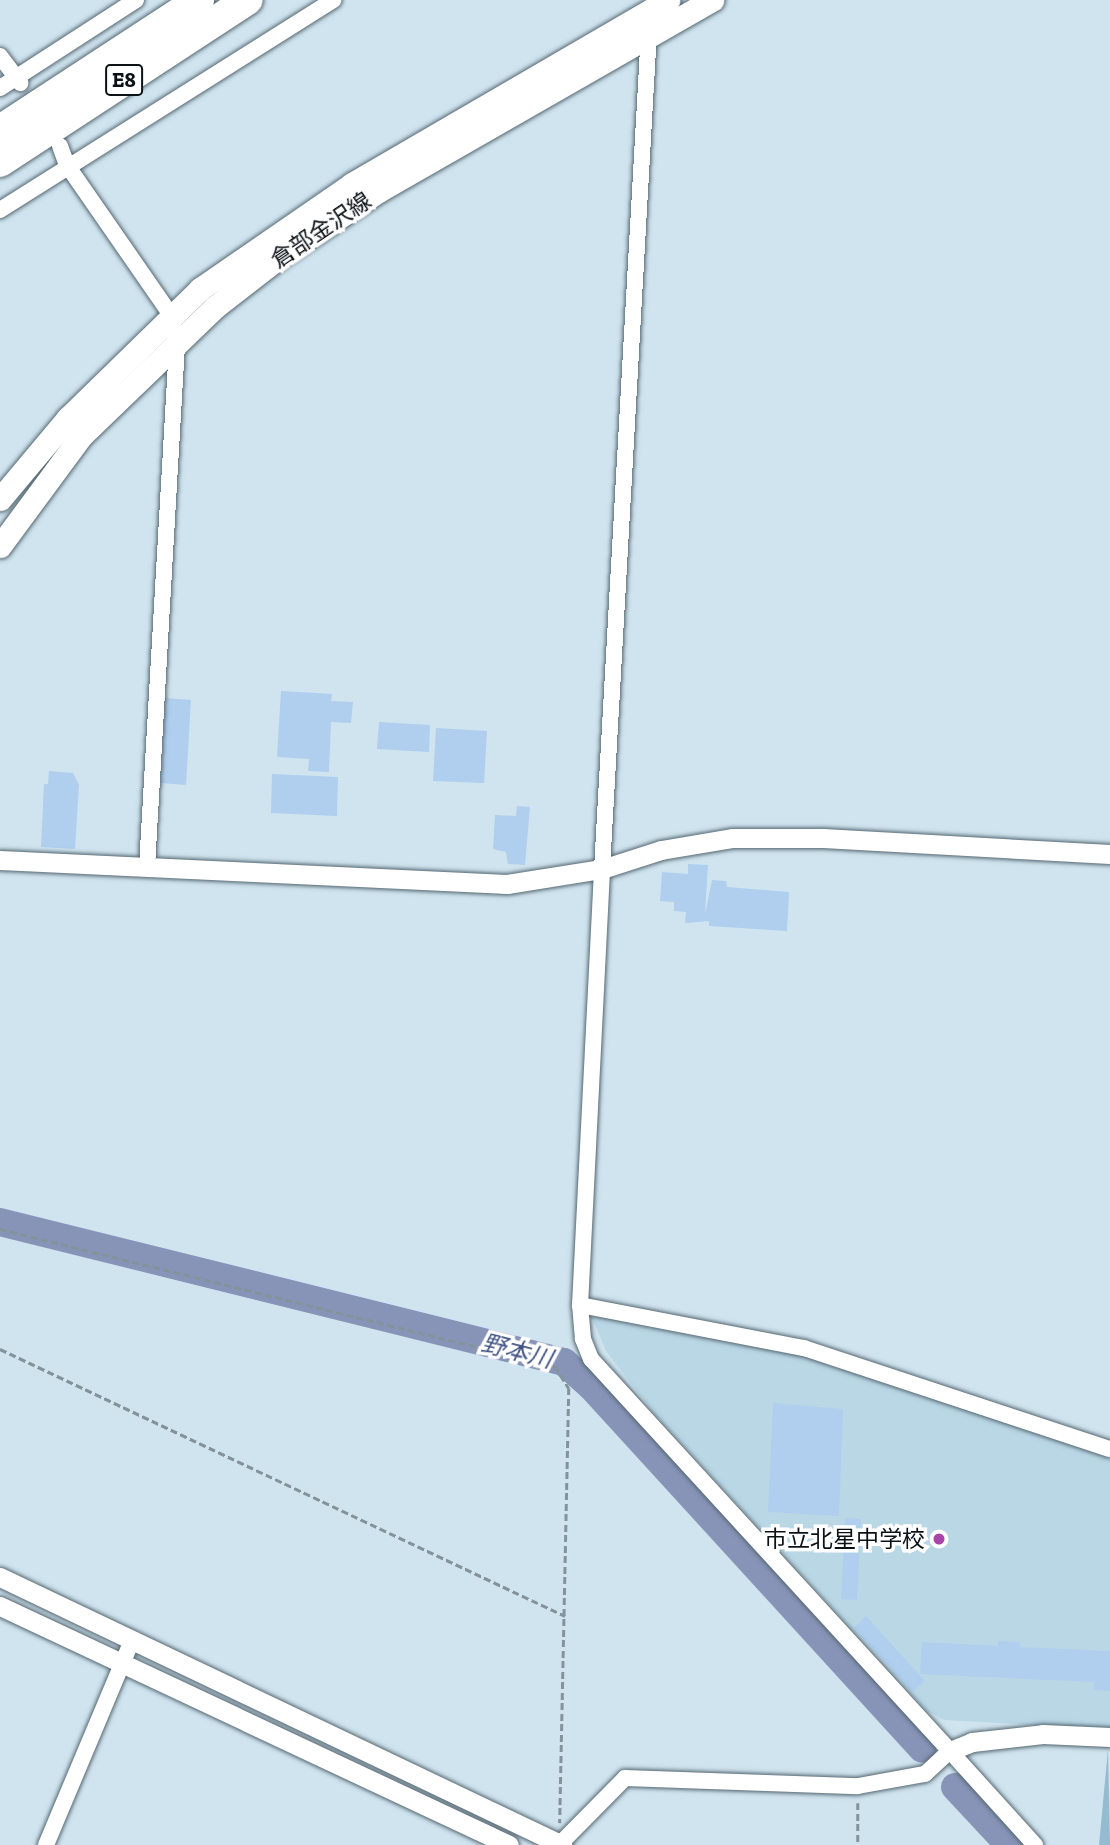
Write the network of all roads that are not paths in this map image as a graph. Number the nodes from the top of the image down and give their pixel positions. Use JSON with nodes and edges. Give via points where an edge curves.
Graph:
{"nodes":[{"id":1,"x":136,"y":0,"type":"edge"},
{"id":2,"x":199,"y":0,"type":"edge"},
{"id":3,"x":248,"y":0,"type":"edge"},
{"id":4,"x":333,"y":0,"type":"edge"},
{"id":5,"x":712,"y":0,"type":"edge"},
{"id":6,"x":657,"y":3,"type":"edge"},
{"id":7,"x":648,"y":36,"type":"junction"},
{"id":8,"x":0,"y":56,"type":"edge"},
{"id":9,"x":19,"y":81,"type":"junction"},
{"id":10,"x":0,"y":88,"type":"edge"},
{"id":11,"x":0,"y":130,"type":"edge"},
{"id":12,"x":60,"y":146,"type":"dead end"},
{"id":13,"x":0,"y":162,"type":"edge"},
{"id":14,"x":67,"y":165,"type":"junction"},
{"id":15,"x":0,"y":210,"type":"edge"},
{"id":16,"x":170,"y":314,"type":"junction"},
{"id":17,"x":177,"y":345,"type":"junction"},
{"id":18,"x":0,"y":499,"type":"edge"},
{"id":19,"x":0,"y":546,"type":"edge"},
{"id":20,"x":1110,"y":854,"type":"edge"},
{"id":21,"x":0,"y":860,"type":"edge"},
{"id":22,"x":147,"y":867,"type":"junction"},
{"id":23,"x":602,"y":869,"type":"junction"},
{"id":24,"x":580,"y":1305,"type":"junction"},
{"id":25,"x":1110,"y":1449,"type":"edge"},
{"id":26,"x":0,"y":1577,"type":"edge"},
{"id":27,"x":0,"y":1606,"type":"edge"},
{"id":28,"x":132,"y":1640,"type":"junction"},
{"id":29,"x":120,"y":1663,"type":"junction"},
{"id":30,"x":1110,"y":1737,"type":"edge"},
{"id":31,"x":950,"y":1751,"type":"junction"},
{"id":32,"x":46,"y":1845,"type":"edge"},
{"id":33,"x":509,"y":1845,"type":"edge"},
{"id":34,"x":560,"y":1845,"type":"edge"},
{"id":35,"x":1035,"y":1845,"type":"edge"}],
"edges":[{"from":1,"to":9,"type":"street"},
{"from":2,"to":11,"type":"highway","number":"E8"},
{"from":3,"to":13,"type":"highway","number":"E8"},
{"from":4,"to":14,"type":"street"},
{"from":5,"to":7,"type":"main road","name":"倉部金沢線"},
{"from":6,"to":7,"type":"street"},
{"from":6,"to":16,"type":"main road","name":"倉部金沢線","via":[[352,184],[262,243]]},
{"from":7,"to":17,"type":"main road","name":"倉部金沢線","via":[[380,190],[278,258],[215,307]]},
{"from":7,"to":23,"type":"street"},
{"from":8,"to":9,"type":"street"},
{"from":9,"to":10,"type":"street"},
{"from":12,"to":14,"type":"street"},
{"from":14,"to":15,"type":"street"},
{"from":14,"to":16,"type":"street"},
{"from":16,"to":17,"type":"street"},
{"from":16,"to":18,"type":"main road","name":"倉部金沢線","via":[[68,418]]},
{"from":17,"to":19,"type":"main road","name":"倉部金沢線","via":[[82,436]]},
{"from":17,"to":22,"type":"street"},
{"from":20,"to":23,"type":"street","via":[[823,838],[733,838],[661,850]]},
{"from":21,"to":22,"type":"street"},
{"from":22,"to":23,"type":"street","via":[[507,884]]},
{"from":23,"to":24,"type":"street"},
{"from":24,"to":25,"type":"street","via":[[804,1348]]},
{"from":24,"to":31,"type":"street","via":[[583,1339],[591,1359]]},
{"from":26,"to":28,"type":"street"},
{"from":27,"to":29,"type":"street"},
{"from":28,"to":29,"type":"street"},
{"from":28,"to":34,"type":"street"},
{"from":29,"to":32,"type":"street"},
{"from":29,"to":33,"type":"street"},
{"from":30,"to":31,"type":"street","via":[[1043,1734],[972,1742]]},
{"from":31,"to":34,"type":"street","via":[[925,1774],[858,1786],[625,1778]]},
{"from":31,"to":35,"type":"street"}]}
